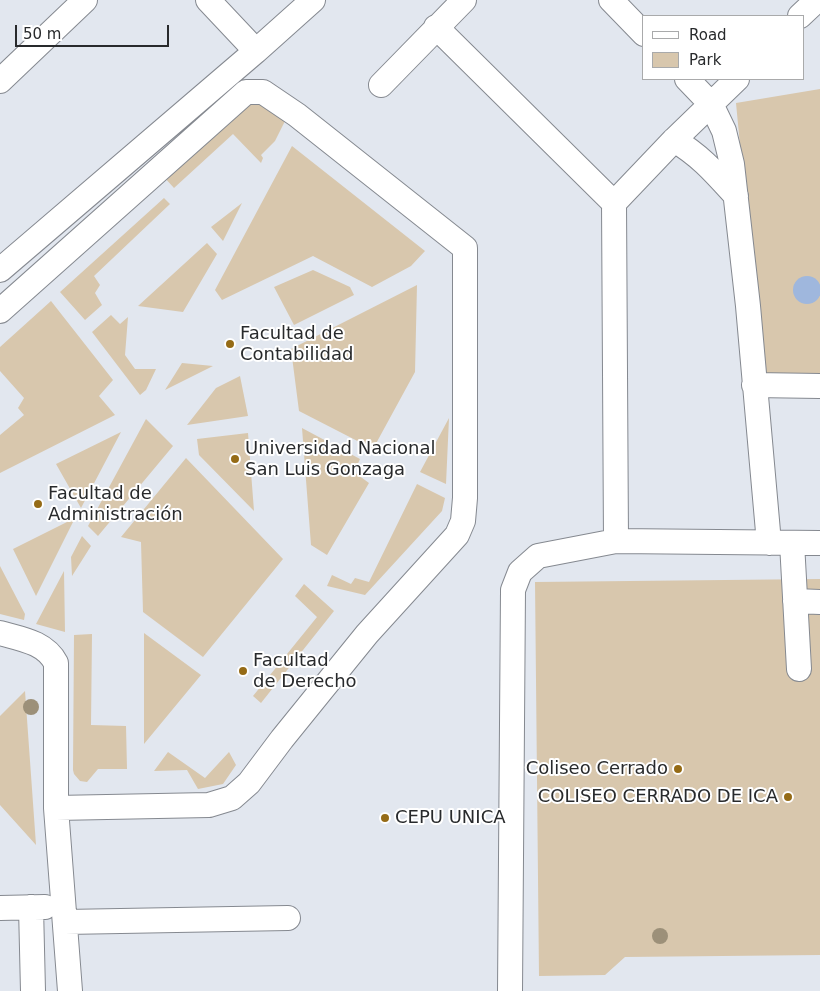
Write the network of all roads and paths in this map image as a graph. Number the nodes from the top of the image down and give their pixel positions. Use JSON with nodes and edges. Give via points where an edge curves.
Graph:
{"nodes":[{"id":1,"x":84,"y":0,"type":"edge"},
{"id":2,"x":208,"y":0,"type":"edge"},
{"id":3,"x":313,"y":0,"type":"edge"},
{"id":4,"x":464,"y":0,"type":"edge"},
{"id":5,"x":611,"y":0,"type":"edge"},
{"id":6,"x":817,"y":0,"type":"edge"},
{"id":7,"x":801,"y":15,"type":"edge"},
{"id":8,"x":436,"y":27,"type":"junction"},
{"id":9,"x":642,"y":32,"type":"edge"},
{"id":10,"x":256,"y":51,"type":"junction"},
{"id":11,"x":688,"y":80,"type":"edge"},
{"id":12,"x":736,"y":80,"type":"edge"},
{"id":13,"x":0,"y":81,"type":"edge"},
{"id":14,"x":381,"y":85,"type":"dead end"},
{"id":15,"x":711,"y":104,"type":"junction"},
{"id":16,"x":674,"y":140,"type":"junction"},
{"id":17,"x":736,"y":196,"type":"junction"},
{"id":18,"x":614,"y":203,"type":"junction"},
{"id":19,"x":0,"y":270,"type":"edge"},
{"id":20,"x":0,"y":311,"type":"edge"},
{"id":21,"x":754,"y":385,"type":"junction"},
{"id":22,"x":820,"y":386,"type":"edge"},
{"id":23,"x":616,"y":541,"type":"junction"},
{"id":24,"x":780,"y":543,"type":"junction"},
{"id":25,"x":820,"y":543,"type":"edge"},
{"id":26,"x":796,"y":601,"type":"junction"},
{"id":27,"x":820,"y":602,"type":"edge"},
{"id":28,"x":0,"y":633,"type":"edge"},
{"id":29,"x":799,"y":669,"type":"dead end"},
{"id":30,"x":56,"y":808,"type":"junction"},
{"id":31,"x":31,"y":907,"type":"junction"},
{"id":32,"x":0,"y":908,"type":"edge"},
{"id":33,"x":65,"y":914,"type":"junction"},
{"id":34,"x":288,"y":918,"type":"dead end"},
{"id":35,"x":33,"y":991,"type":"edge"},
{"id":36,"x":70,"y":991,"type":"edge"},
{"id":37,"x":510,"y":991,"type":"edge"}],
"edges":[{"from":1,"to":13,"type":"street"},
{"from":2,"to":10,"type":"street"},
{"from":3,"to":10,"type":"street"},
{"from":4,"to":8,"type":"street"},
{"from":5,"to":9,"type":"street"},
{"from":6,"to":7,"type":"street"},
{"from":8,"to":14,"type":"street"},
{"from":8,"to":18,"type":"street"},
{"from":10,"to":19,"type":"street"},
{"from":11,"to":15,"type":"street"},
{"from":12,"to":15,"type":"street"},
{"from":15,"to":16,"type":"street"},
{"from":15,"to":17,"type":"street","via":[[724,131]]},
{"from":16,"to":17,"type":"street","via":[[692,150]]},
{"from":16,"to":18,"type":"street"},
{"from":17,"to":21,"type":"street"},
{"from":18,"to":23,"type":"street"},
{"from":20,"to":30,"type":"street","via":[[246,92],[263,92],[297,115],[465,248],[465,498],[463,521],[457,535],[367,634],[249,783],[232,798],[209,804]]},
{"from":21,"to":22,"type":"street"},
{"from":21,"to":24,"type":"street"},
{"from":23,"to":24,"type":"street"},
{"from":23,"to":37,"type":"street","via":[[538,556],[520,572],[513,590]]},
{"from":24,"to":25,"type":"street"},
{"from":24,"to":26,"type":"street"},
{"from":26,"to":27,"type":"street"},
{"from":26,"to":29,"type":"street"},
{"from":28,"to":30,"type":"street","via":[[40,645],[56,662]]},
{"from":30,"to":33,"type":"street"},
{"from":31,"to":32,"type":"street"},
{"from":31,"to":33,"type":"street"},
{"from":31,"to":35,"type":"street"},
{"from":33,"to":34,"type":"street"},
{"from":33,"to":36,"type":"street"}]}
